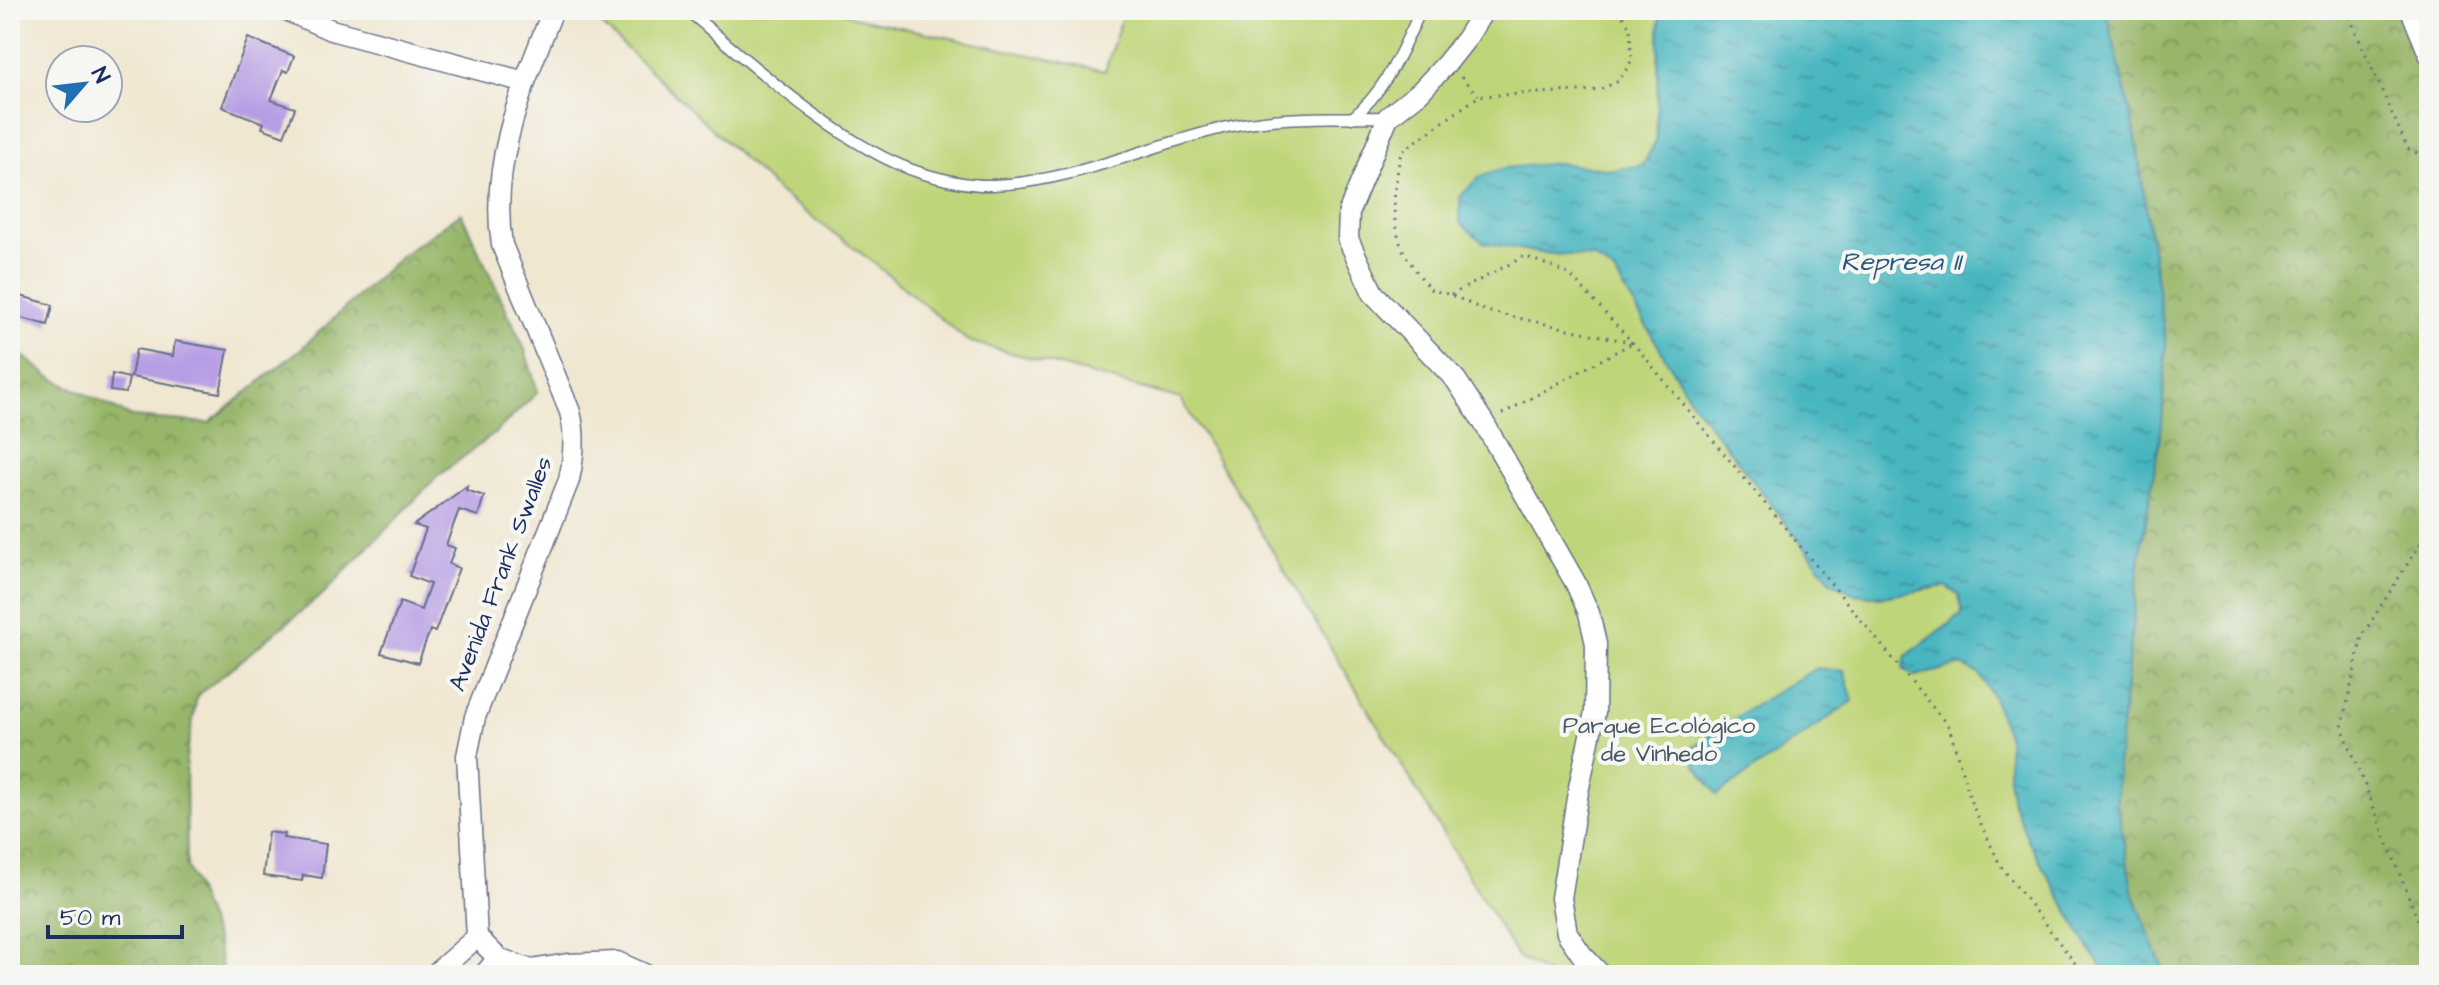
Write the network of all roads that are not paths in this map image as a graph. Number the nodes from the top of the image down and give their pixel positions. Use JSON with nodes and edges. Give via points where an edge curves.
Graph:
{"nodes":[{"id":1,"x":286,"y":10,"type":"edge"},
{"id":2,"x":553,"y":10,"type":"edge"},
{"id":3,"x":687,"y":10,"type":"edge"},
{"id":4,"x":1421,"y":10,"type":"edge"},
{"id":5,"x":1484,"y":10,"type":"edge"},
{"id":6,"x":2411,"y":10,"type":"edge"},
{"id":7,"x":2429,"y":54,"type":"edge"},
{"id":8,"x":525,"y":82,"type":"junction"},
{"id":9,"x":1388,"y":117,"type":"junction"},
{"id":10,"x":1352,"y":118,"type":"junction"},
{"id":11,"x":477,"y":937,"type":"junction"},
{"id":12,"x":498,"y":958,"type":"junction"},
{"id":13,"x":434,"y":975,"type":"edge"},
{"id":14,"x":484,"y":975,"type":"edge"},
{"id":15,"x":646,"y":975,"type":"edge"},
{"id":16,"x":1601,"y":975,"type":"edge"}],
"edges":[{"from":1,"to":8,"type":"street","via":[[331,30]]},
{"from":2,"to":8,"type":"street","name":"Avenida Frank Swalles"},
{"from":3,"to":10,"type":"lane","via":[[797,100],[866,148],[954,182],[992,186],[1036,179],[1272,119]]},
{"from":4,"to":10,"type":"lane","via":[[1387,79]]},
{"from":5,"to":9,"type":"street","via":[[1447,63]]},
{"from":6,"to":7,"type":"street"},
{"from":8,"to":11,"type":"street","name":"Avenida Frank Swalles","via":[[501,164],[498,216],[502,245],[570,412],[573,458],[469,739]]},
{"from":9,"to":10,"type":"lane"},
{"from":9,"to":16,"type":"street","via":[[1349,211],[1348,239],[1373,293],[1456,380],[1484,423],[1589,613],[1596,644],[1595,712],[1561,898],[1567,933]]},
{"from":11,"to":12,"type":"street"},
{"from":11,"to":13,"type":"street"},
{"from":12,"to":14,"type":"street"},
{"from":12,"to":15,"type":"street","via":[[531,970],[617,962]]}]}
